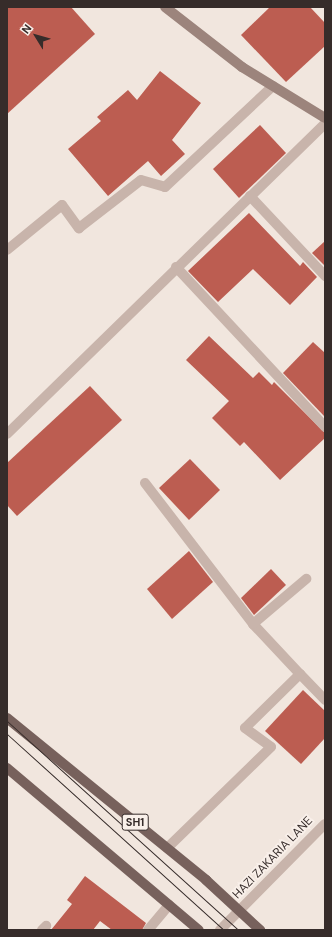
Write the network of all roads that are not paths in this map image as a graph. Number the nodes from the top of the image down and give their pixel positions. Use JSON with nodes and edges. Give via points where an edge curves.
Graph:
{"nodes":[{"id":1,"x":165,"y":7,"type":"edge"},
{"id":2,"x":273,"y":86,"type":"junction"},
{"id":3,"x":325,"y":118,"type":"edge"},
{"id":4,"x":325,"y":124,"type":"edge"},
{"id":5,"x":250,"y":196,"type":"junction"},
{"id":6,"x":7,"y":250,"type":"edge"},
{"id":7,"x":176,"y":267,"type":"junction"},
{"id":8,"x":325,"y":276,"type":"edge"},
{"id":9,"x":325,"y":427,"type":"edge"},
{"id":10,"x":7,"y":434,"type":"edge"},
{"id":11,"x":145,"y":483,"type":"dead end"},
{"id":12,"x":306,"y":579,"type":"dead end"},
{"id":13,"x":253,"y":624,"type":"junction"},
{"id":14,"x":300,"y":674,"type":"junction"},
{"id":15,"x":325,"y":700,"type":"edge"},
{"id":16,"x":7,"y":718,"type":"edge"},
{"id":17,"x":7,"y":768,"type":"edge"},
{"id":18,"x":325,"y":824,"type":"edge"},
{"id":19,"x":167,"y":848,"type":"junction"},
{"id":20,"x":169,"y":905,"type":"junction"},
{"id":21,"x":239,"y":911,"type":"junction"},
{"id":22,"x":148,"y":930,"type":"edge"},
{"id":23,"x":199,"y":930,"type":"edge"},
{"id":24,"x":220,"y":930,"type":"edge"},
{"id":25,"x":260,"y":930,"type":"edge"}],
"edges":[{"from":1,"to":2,"type":"main road","via":[[242,67]]},
{"from":2,"to":3,"type":"main road"},
{"from":2,"to":6,"type":"street","via":[[165,187],[142,180],[79,228],[62,205]]},
{"from":4,"to":5,"type":"street"},
{"from":5,"to":7,"type":"street"},
{"from":5,"to":8,"type":"street"},
{"from":7,"to":9,"type":"street"},
{"from":7,"to":10,"type":"street"},
{"from":11,"to":13,"type":"street"},
{"from":12,"to":13,"type":"street"},
{"from":13,"to":14,"type":"street"},
{"from":14,"to":15,"type":"street"},
{"from":14,"to":19,"type":"street","via":[[245,728],[271,747]]},
{"from":16,"to":19,"type":"main road","number":"SH1"},
{"from":17,"to":20,"type":"main road"},
{"from":18,"to":21,"type":"street","name":"HAZI ZAKARIA LANE"},
{"from":19,"to":21,"type":"main road","number":"SH1"},
{"from":20,"to":22,"type":"street"},
{"from":20,"to":23,"type":"main road"},
{"from":21,"to":24,"type":"street","name":"HAZI ZAKARIA LANE"},
{"from":21,"to":25,"type":"main road","number":"SH1"}]}
